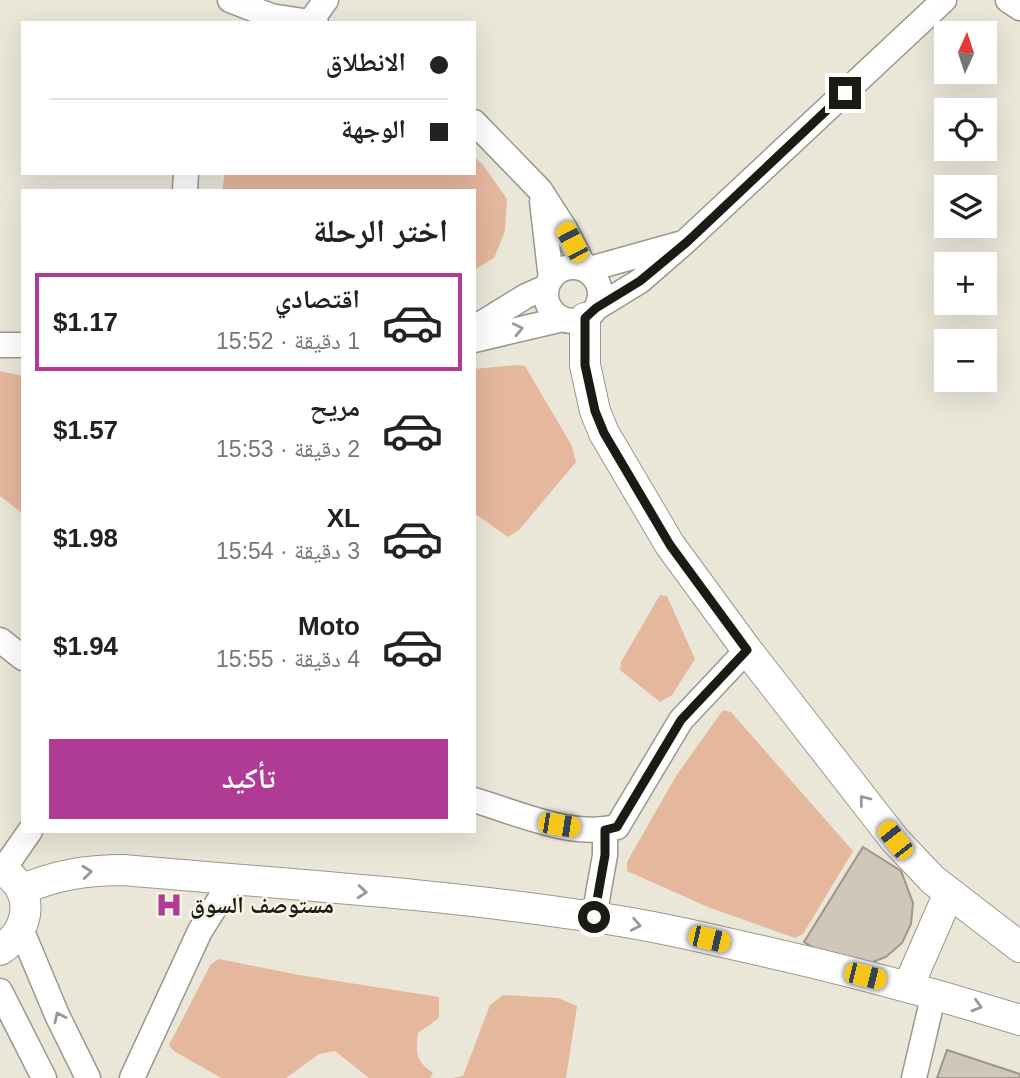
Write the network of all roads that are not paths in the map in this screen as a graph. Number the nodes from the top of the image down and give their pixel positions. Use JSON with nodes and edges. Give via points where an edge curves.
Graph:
{"nodes":[{"id":1,"x":230,"y":0,"type":"edge"},
{"id":2,"x":326,"y":0,"type":"edge"},
{"id":3,"x":944,"y":0,"type":"edge"},
{"id":4,"x":1008,"y":0,"type":"edge"},
{"id":5,"x":1020,"y":8,"type":"edge"},
{"id":6,"x":270,"y":20,"type":"edge"},
{"id":7,"x":290,"y":21,"type":"edge"},
{"id":8,"x":311,"y":21,"type":"edge"},
{"id":9,"x":476,"y":124,"type":"edge"},
{"id":10,"x":540,"y":190,"type":"junction"},
{"id":11,"x":687,"y":242,"type":"junction"},
{"id":12,"x":586,"y":270,"type":"junction"},
{"id":13,"x":549,"y":283,"type":"junction"},
{"id":14,"x":582,"y":315,"type":"junction"},
{"id":15,"x":476,"y":327,"type":"edge"},
{"id":16,"x":476,"y":340,"type":"edge"},
{"id":17,"x":0,"y":345,"type":"edge"},
{"id":18,"x":21,"y":345,"type":"edge"},
{"id":19,"x":0,"y":640,"type":"edge"},
{"id":20,"x":747,"y":650,"type":"junction"},
{"id":21,"x":21,"y":656,"type":"edge"},
{"id":22,"x":476,"y":801,"type":"edge"},
{"id":23,"x":605,"y":830,"type":"junction"},
{"id":24,"x":29,"y":833,"type":"edge"},
{"id":25,"x":8,"y":876,"type":"edge"},
{"id":26,"x":232,"y":880,"type":"junction"},
{"id":27,"x":949,"y":893,"type":"junction"},
{"id":28,"x":594,"y":917,"type":"junction"},
{"id":29,"x":21,"y":929,"type":"junction"},
{"id":30,"x":1020,"y":947,"type":"edge"},
{"id":31,"x":0,"y":950,"type":"edge"},
{"id":32,"x":921,"y":990,"type":"junction"},
{"id":33,"x":0,"y":991,"type":"edge"},
{"id":34,"x":1020,"y":1020,"type":"edge"},
{"id":35,"x":44,"y":1078,"type":"edge"},
{"id":36,"x":88,"y":1078,"type":"edge"},
{"id":37,"x":132,"y":1078,"type":"edge"},
{"id":38,"x":914,"y":1078,"type":"edge"}],
"edges":[{"from":1,"to":6,"type":"street"},
{"from":2,"to":8,"type":"street"},
{"from":3,"to":11,"type":"street"},
{"from":4,"to":5,"type":"street"},
{"from":6,"to":7,"type":"street"},
{"from":9,"to":10,"type":"street"},
{"from":10,"to":12,"type":"street"},
{"from":10,"to":13,"type":"street"},
{"from":11,"to":12,"type":"street"},
{"from":11,"to":14,"type":"street","via":[[640,281]]},
{"from":12,"to":13,"type":"street","via":[[563,269]]},
{"from":12,"to":14,"type":"street","via":[[599,286],[600,298]]},
{"from":13,"to":14,"type":"street","via":[[547,302],[556,315]]},
{"from":13,"to":15,"type":"street"},
{"from":16,"to":14,"type":"street","one_way":true},
{"from":14,"to":20,"type":"main road","via":[[585,365],[604,433],[670,545]]},
{"from":17,"to":18,"type":"street"},
{"from":19,"to":21,"type":"street"},
{"from":20,"to":23,"type":"street","via":[[681,720],[617,827]]},
{"from":27,"to":20,"type":"main road","one_way":true,"via":[[895,840]]},
{"from":22,"to":23,"type":"street","via":[[559,825]]},
{"from":23,"to":28,"type":"street"},
{"from":24,"to":25,"type":"street"},
{"from":25,"to":26,"type":"main road","one_way":true,"via":[[102,870]]},
{"from":25,"to":29,"type":"main road","via":[[26,903]]},
{"from":26,"to":28,"type":"main road","one_way":true},
{"from":26,"to":37,"type":"street","via":[[200,932]]},
{"from":27,"to":30,"type":"main road"},
{"from":27,"to":32,"type":"main road"},
{"from":28,"to":32,"type":"main road","one_way":true},
{"from":29,"to":31,"type":"main road"},
{"from":36,"to":29,"type":"street","one_way":true},
{"from":32,"to":34,"type":"main road","one_way":true},
{"from":32,"to":38,"type":"street"},
{"from":33,"to":35,"type":"street"}]}
